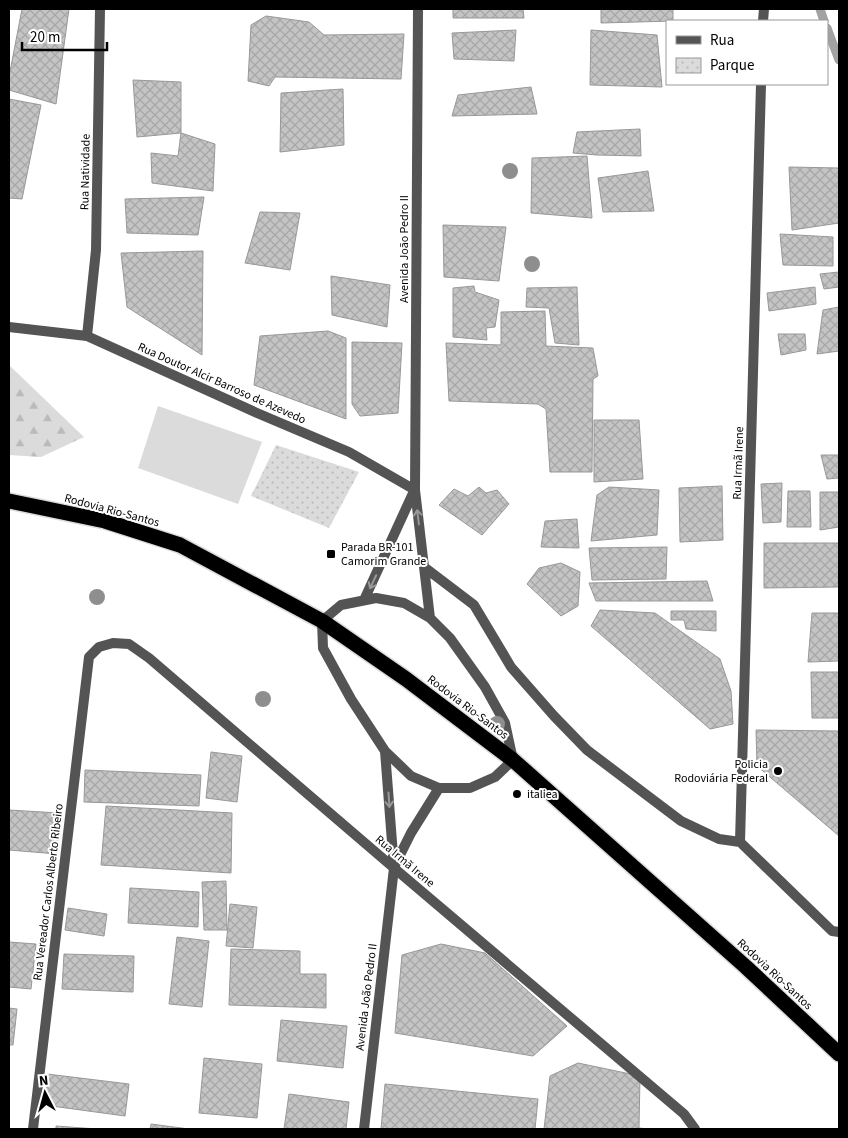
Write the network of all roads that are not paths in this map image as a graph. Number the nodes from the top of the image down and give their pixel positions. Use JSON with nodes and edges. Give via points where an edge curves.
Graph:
{"nodes":[{"id":1,"x":100,"y":9,"type":"edge"},
{"id":2,"x":418,"y":9,"type":"edge"},
{"id":3,"x":762,"y":85,"type":"edge"},
{"id":4,"x":9,"y":327,"type":"edge"},
{"id":5,"x":87,"y":336,"type":"junction"},
{"id":6,"x":415,"y":490,"type":"junction"},
{"id":7,"x":9,"y":500,"type":"edge"},
{"id":8,"x":424,"y":567,"type":"junction"},
{"id":9,"x":364,"y":600,"type":"junction"},
{"id":10,"x":430,"y":618,"type":"junction"},
{"id":11,"x":322,"y":621,"type":"junction"},
{"id":12,"x":88,"y":657,"type":"joint"},
{"id":13,"x":385,"y":751,"type":"junction"},
{"id":14,"x":513,"y":760,"type":"junction"},
{"id":15,"x":439,"y":788,"type":"junction"},
{"id":16,"x":740,"y":842,"type":"junction"},
{"id":17,"x":394,"y":868,"type":"junction"},
{"id":18,"x":839,"y":932,"type":"edge"},
{"id":19,"x":839,"y":1054,"type":"edge"},
{"id":20,"x":32,"y":1129,"type":"edge"},
{"id":21,"x":364,"y":1129,"type":"edge"},
{"id":22,"x":695,"y":1129,"type":"edge"}],
"edges":[{"from":1,"to":5,"type":"street","name":"Rua Natividade","via":[[96,250]]},
{"from":2,"to":6,"type":"street","name":"Avenida João Pedro II"},
{"from":3,"to":16,"type":"street","name":"Rua Irmã Irene"},
{"from":4,"to":5,"type":"street","name":"Rua Doutor Alcir Barroso de Azevedo"},
{"from":5,"to":6,"type":"street","name":"Rua Doutor Alcir Barroso de Azevedo","via":[[256,414],[349,452]]},
{"from":8,"to":6,"type":"street","name":"Avenida João Pedro II","one_way":true},
{"from":6,"to":9,"type":"street","name":"Avenida João Pedro II","one_way":true},
{"from":7,"to":11,"type":"highway","name":"Rodovia Rio-Santos","via":[[105,521],[180,545]]},
{"from":8,"to":10,"type":"street","name":"Avenida João Pedro II"},
{"from":8,"to":16,"type":"street","via":[[474,605],[511,667],[587,750],[681,821],[719,839]]},
{"from":9,"to":10,"type":"street","via":[[376,598],[404,603]]},
{"from":9,"to":11,"type":"street","via":[[341,605]]},
{"from":10,"to":14,"type":"street","via":[[450,638],[485,687],[505,723]]},
{"from":11,"to":13,"type":"street","via":[[323,648]]},
{"from":11,"to":14,"type":"highway","name":"Rodovia Rio-Santos","via":[[406,679]]},
{"from":12,"to":17,"type":"street","name":"Rua Irmã Irene","via":[[99,647],[113,643],[129,644]]},
{"from":12,"to":20,"type":"street","name":"Rua Vereador Carlos Alberto Ribeiro"},
{"from":13,"to":15,"type":"street","via":[[412,776]]},
{"from":13,"to":17,"type":"street","name":"Avenida João Pedro II","one_way":true},
{"from":14,"to":15,"type":"street","via":[[495,777],[470,788]]},
{"from":14,"to":19,"type":"highway","name":"Rodovia Rio-Santos"},
{"from":15,"to":17,"type":"street","name":"Avenida João Pedro II"},
{"from":16,"to":18,"type":"street","via":[[832,932]]},
{"from":17,"to":21,"type":"street","name":"Avenida João Pedro II"},
{"from":17,"to":22,"type":"street","name":"Rua Irmã Irene","via":[[684,1114]]}]}
